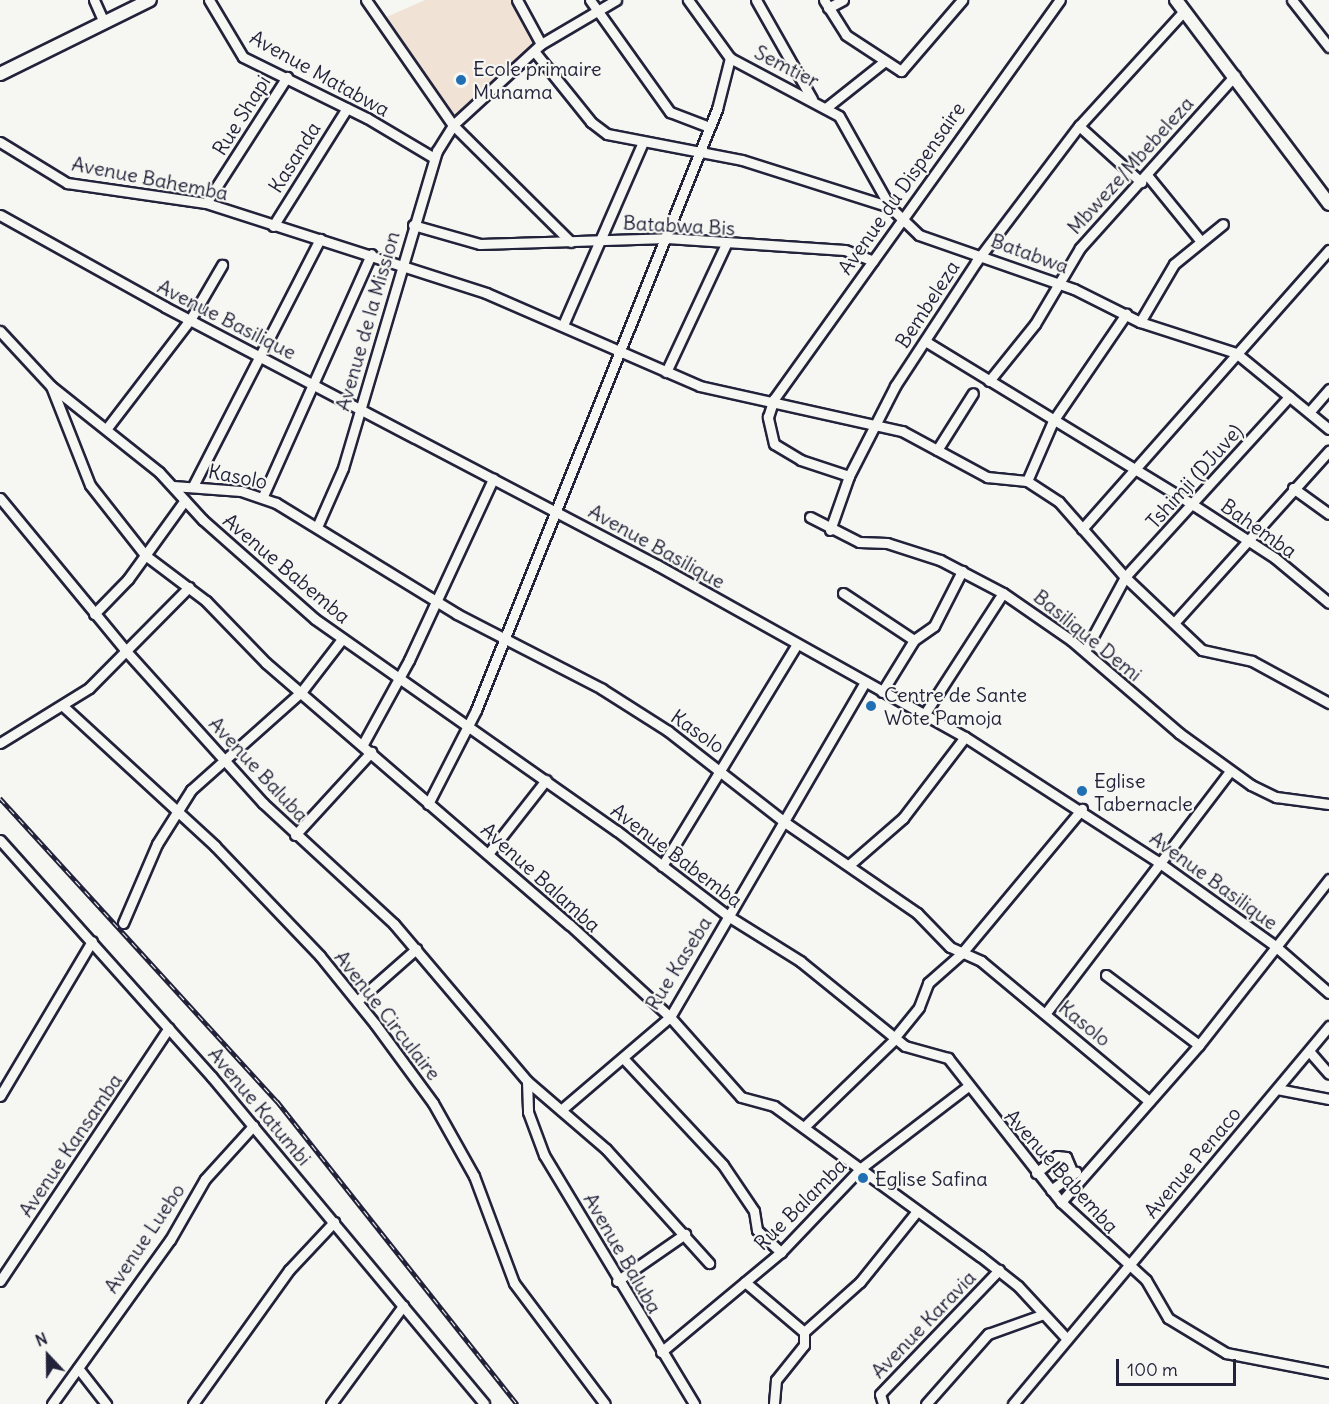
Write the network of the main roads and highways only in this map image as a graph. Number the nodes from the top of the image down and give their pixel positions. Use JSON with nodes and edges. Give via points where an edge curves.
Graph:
{"nodes":[{"id":1,"x":150,"y":0,"type":"edge"},
{"id":2,"x":1176,"y":0,"type":"edge"},
{"id":3,"x":0,"y":74,"type":"edge"},
{"id":4,"x":1329,"y":204,"type":"edge"}],
"edges":[{"from":1,"to":3,"type":"main road"},
{"from":2,"to":4,"type":"main road"}]}
